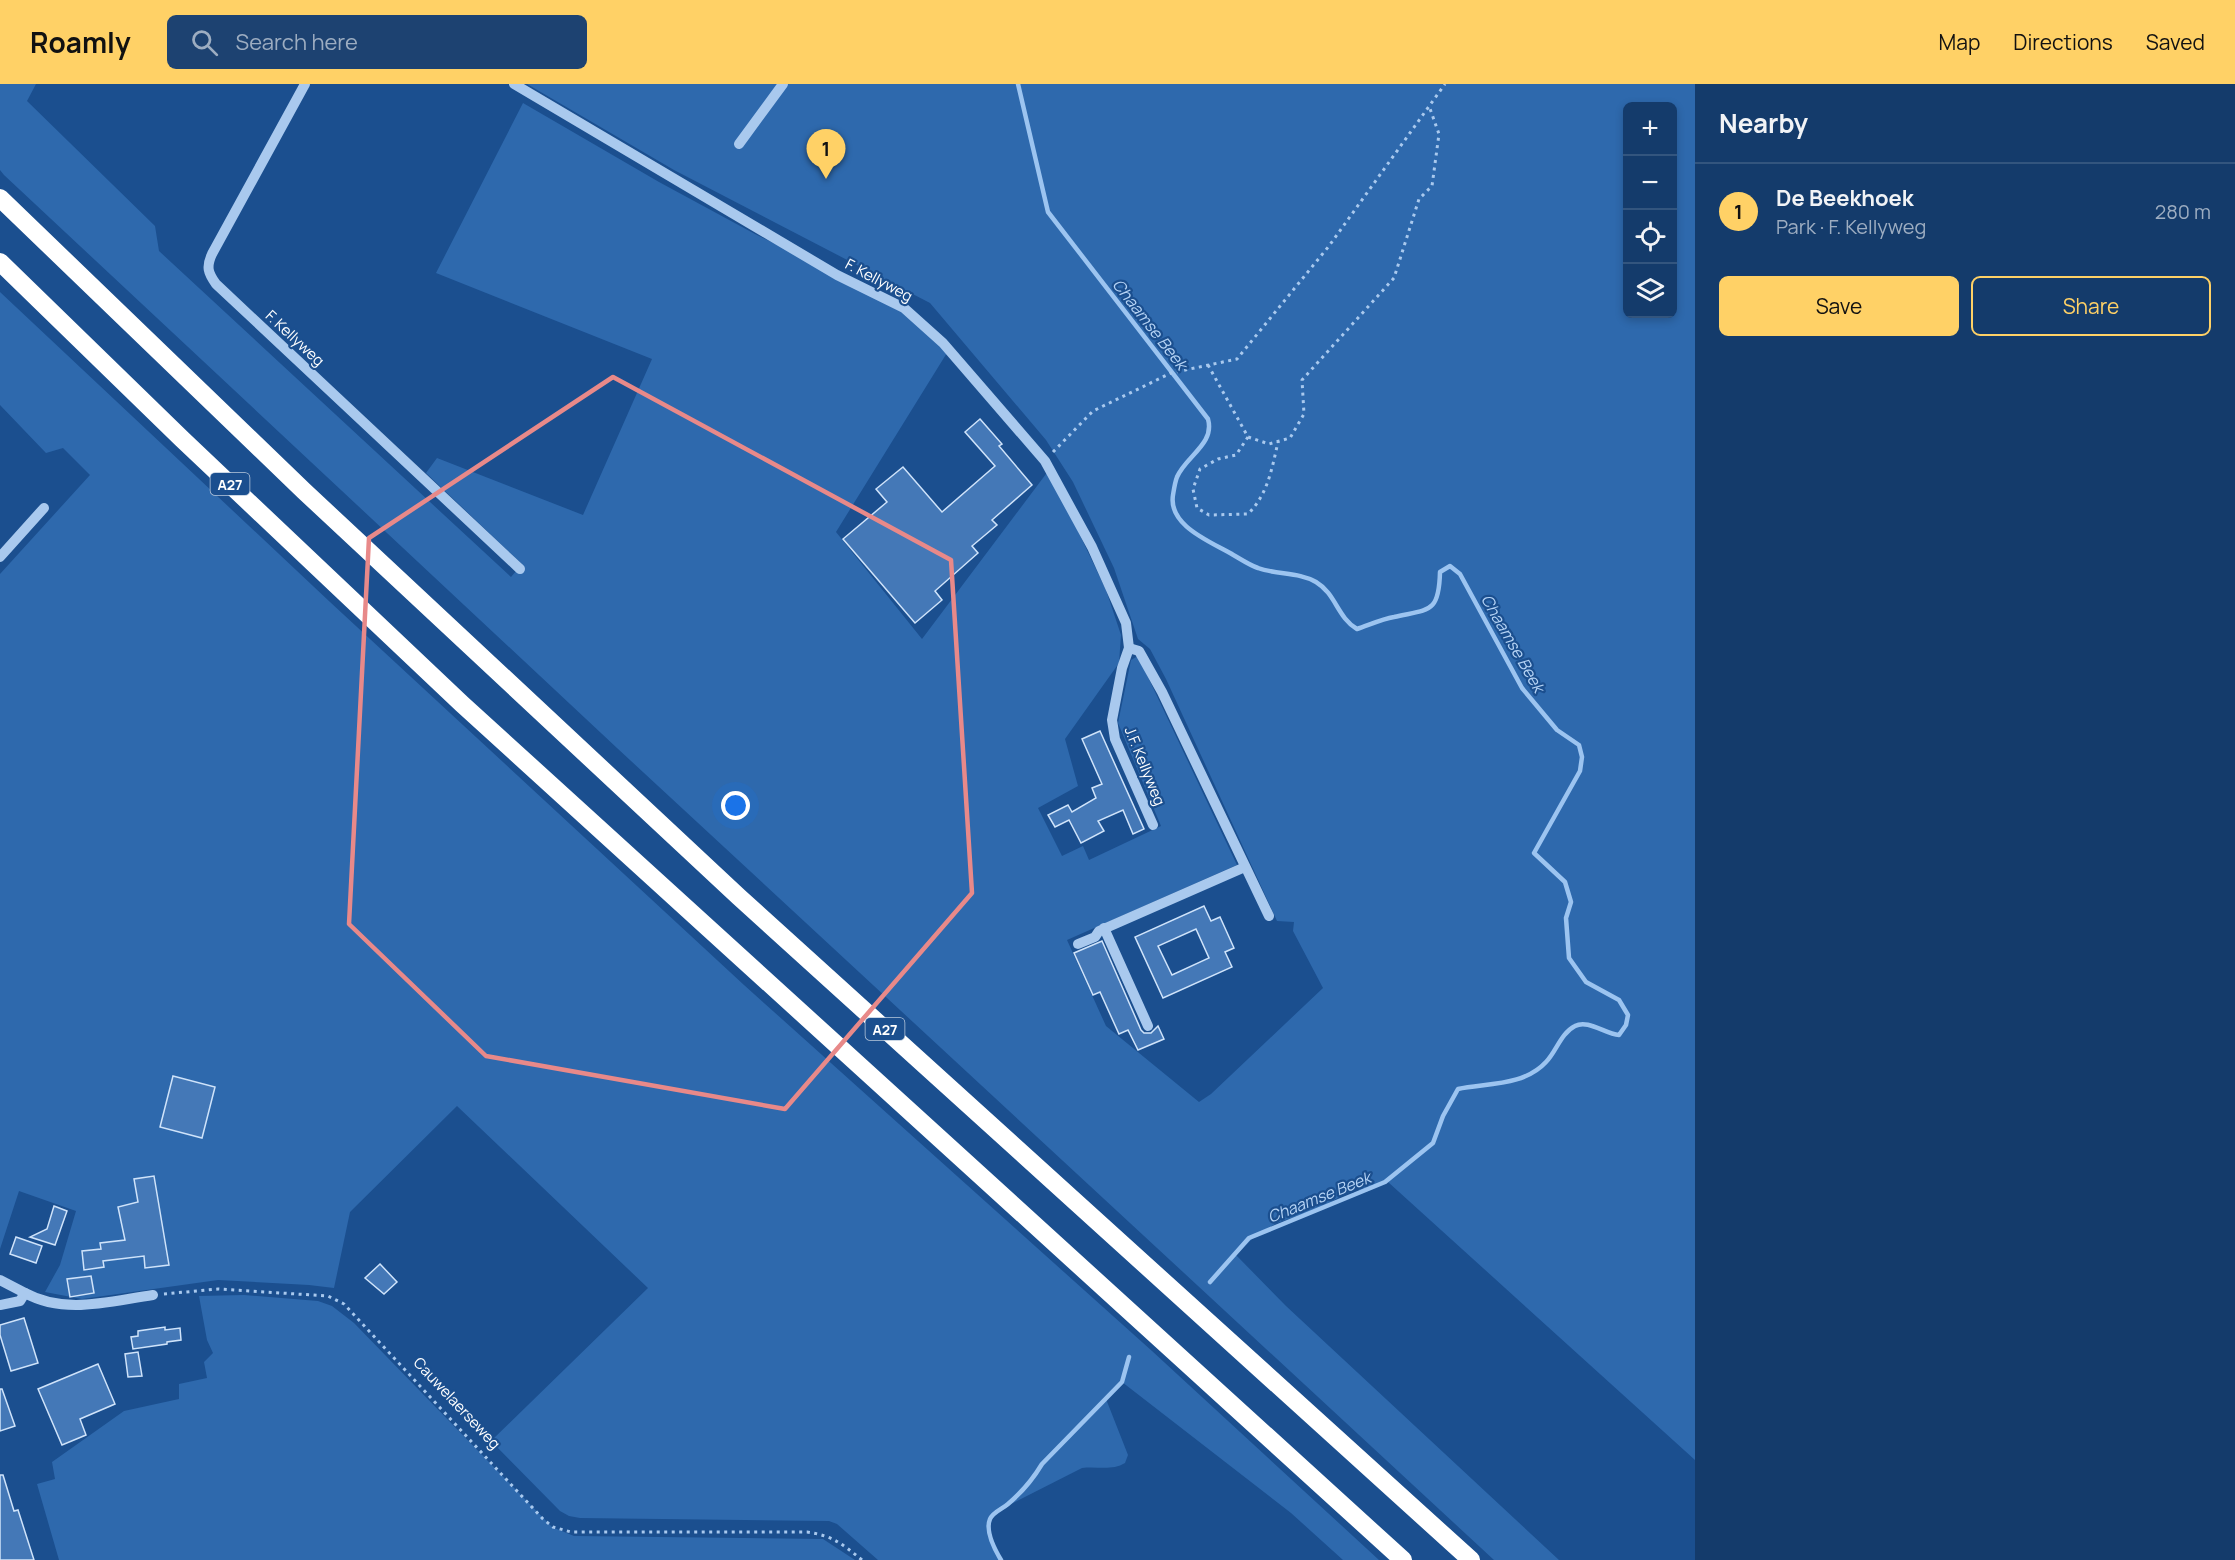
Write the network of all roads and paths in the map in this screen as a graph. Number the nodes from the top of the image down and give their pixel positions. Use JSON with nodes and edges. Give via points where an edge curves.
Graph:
{"nodes":[{"id":1,"x":305,"y":84,"type":"edge"},
{"id":2,"x":514,"y":84,"type":"edge"},
{"id":3,"x":783,"y":84,"type":"edge"},
{"id":4,"x":1445,"y":84,"type":"edge"},
{"id":5,"x":1429,"y":106,"type":"junction"},
{"id":6,"x":739,"y":144,"type":"dead end"},
{"id":7,"x":0,"y":198,"type":"edge"},
{"id":8,"x":0,"y":262,"type":"edge"},
{"id":9,"x":1208,"y":365,"type":"junction"},
{"id":10,"x":1248,"y":437,"type":"junction"},
{"id":11,"x":1278,"y":441,"type":"junction"},
{"id":12,"x":1045,"y":460,"type":"junction"},
{"id":13,"x":44,"y":508,"type":"dead end"},
{"id":14,"x":0,"y":557,"type":"edge"},
{"id":15,"x":520,"y":569,"type":"dead end"},
{"id":16,"x":1129,"y":648,"type":"junction"},
{"id":17,"x":1153,"y":825,"type":"dead end"},
{"id":18,"x":1245,"y":867,"type":"junction"},
{"id":19,"x":1269,"y":916,"type":"dead end"},
{"id":20,"x":1104,"y":928,"type":"junction"},
{"id":21,"x":1078,"y":944,"type":"dead end"},
{"id":22,"x":1148,"y":1026,"type":"dead end"},
{"id":23,"x":0,"y":1280,"type":"edge"},
{"id":24,"x":25,"y":1293,"type":"junction"},
{"id":25,"x":153,"y":1295,"type":"joint"},
{"id":26,"x":0,"y":1305,"type":"edge"},
{"id":27,"x":862,"y":1560,"type":"edge"},
{"id":28,"x":1403,"y":1560,"type":"edge"},
{"id":29,"x":1471,"y":1560,"type":"edge"}],
"edges":[{"from":1,"to":15,"type":"street","name":"F. Kellyweg","via":[[212,254],[208,273]]},
{"from":2,"to":12,"type":"street","name":"F. Kellyweg","via":[[837,275],[904,308],[943,344]]},
{"from":3,"to":6,"type":"street"},
{"from":4,"to":5,"type":"path"},
{"from":5,"to":9,"type":"path","via":[[1329,246],[1237,359]]},
{"from":5,"to":11,"type":"path","via":[[1439,134],[1432,186],[1419,199],[1394,278],[1302,380],[1304,414],[1290,438]]},
{"from":7,"to":29,"type":"highway","number":"A27","via":[[304,491],[739,897]]},
{"from":8,"to":28,"type":"highway","number":"A27","via":[[462,704]]},
{"from":9,"to":10,"type":"path"},
{"from":9,"to":12,"type":"path","via":[[1171,373],[1093,411]]},
{"from":10,"to":11,"type":"path","via":[[1269,444]]},
{"from":10,"to":11,"type":"path","via":[[1236,455],[1200,469],[1193,489],[1197,508],[1209,515],[1248,514],[1260,502],[1270,479]]},
{"from":12,"to":16,"type":"street","name":"F. Kellyweg","via":[[1092,547],[1126,623]]},
{"from":13,"to":14,"type":"street"},
{"from":16,"to":17,"type":"street","name":"J.F. Kellyweg","via":[[1112,720],[1115,739]]},
{"from":16,"to":18,"type":"street","via":[[1139,651],[1162,692]]},
{"from":18,"to":19,"type":"street"},
{"from":18,"to":20,"type":"street"},
{"from":20,"to":21,"type":"street"},
{"from":20,"to":22,"type":"street"},
{"from":23,"to":24,"type":"street"},
{"from":24,"to":25,"type":"street","via":[[40,1302],[73,1306]]},
{"from":24,"to":26,"type":"street","via":[[20,1301]]},
{"from":25,"to":27,"type":"path","name":"Cauwelaerseweg","via":[[219,1289],[328,1296],[344,1304],[553,1527],[571,1533],[807,1532],[826,1535]]}]}
